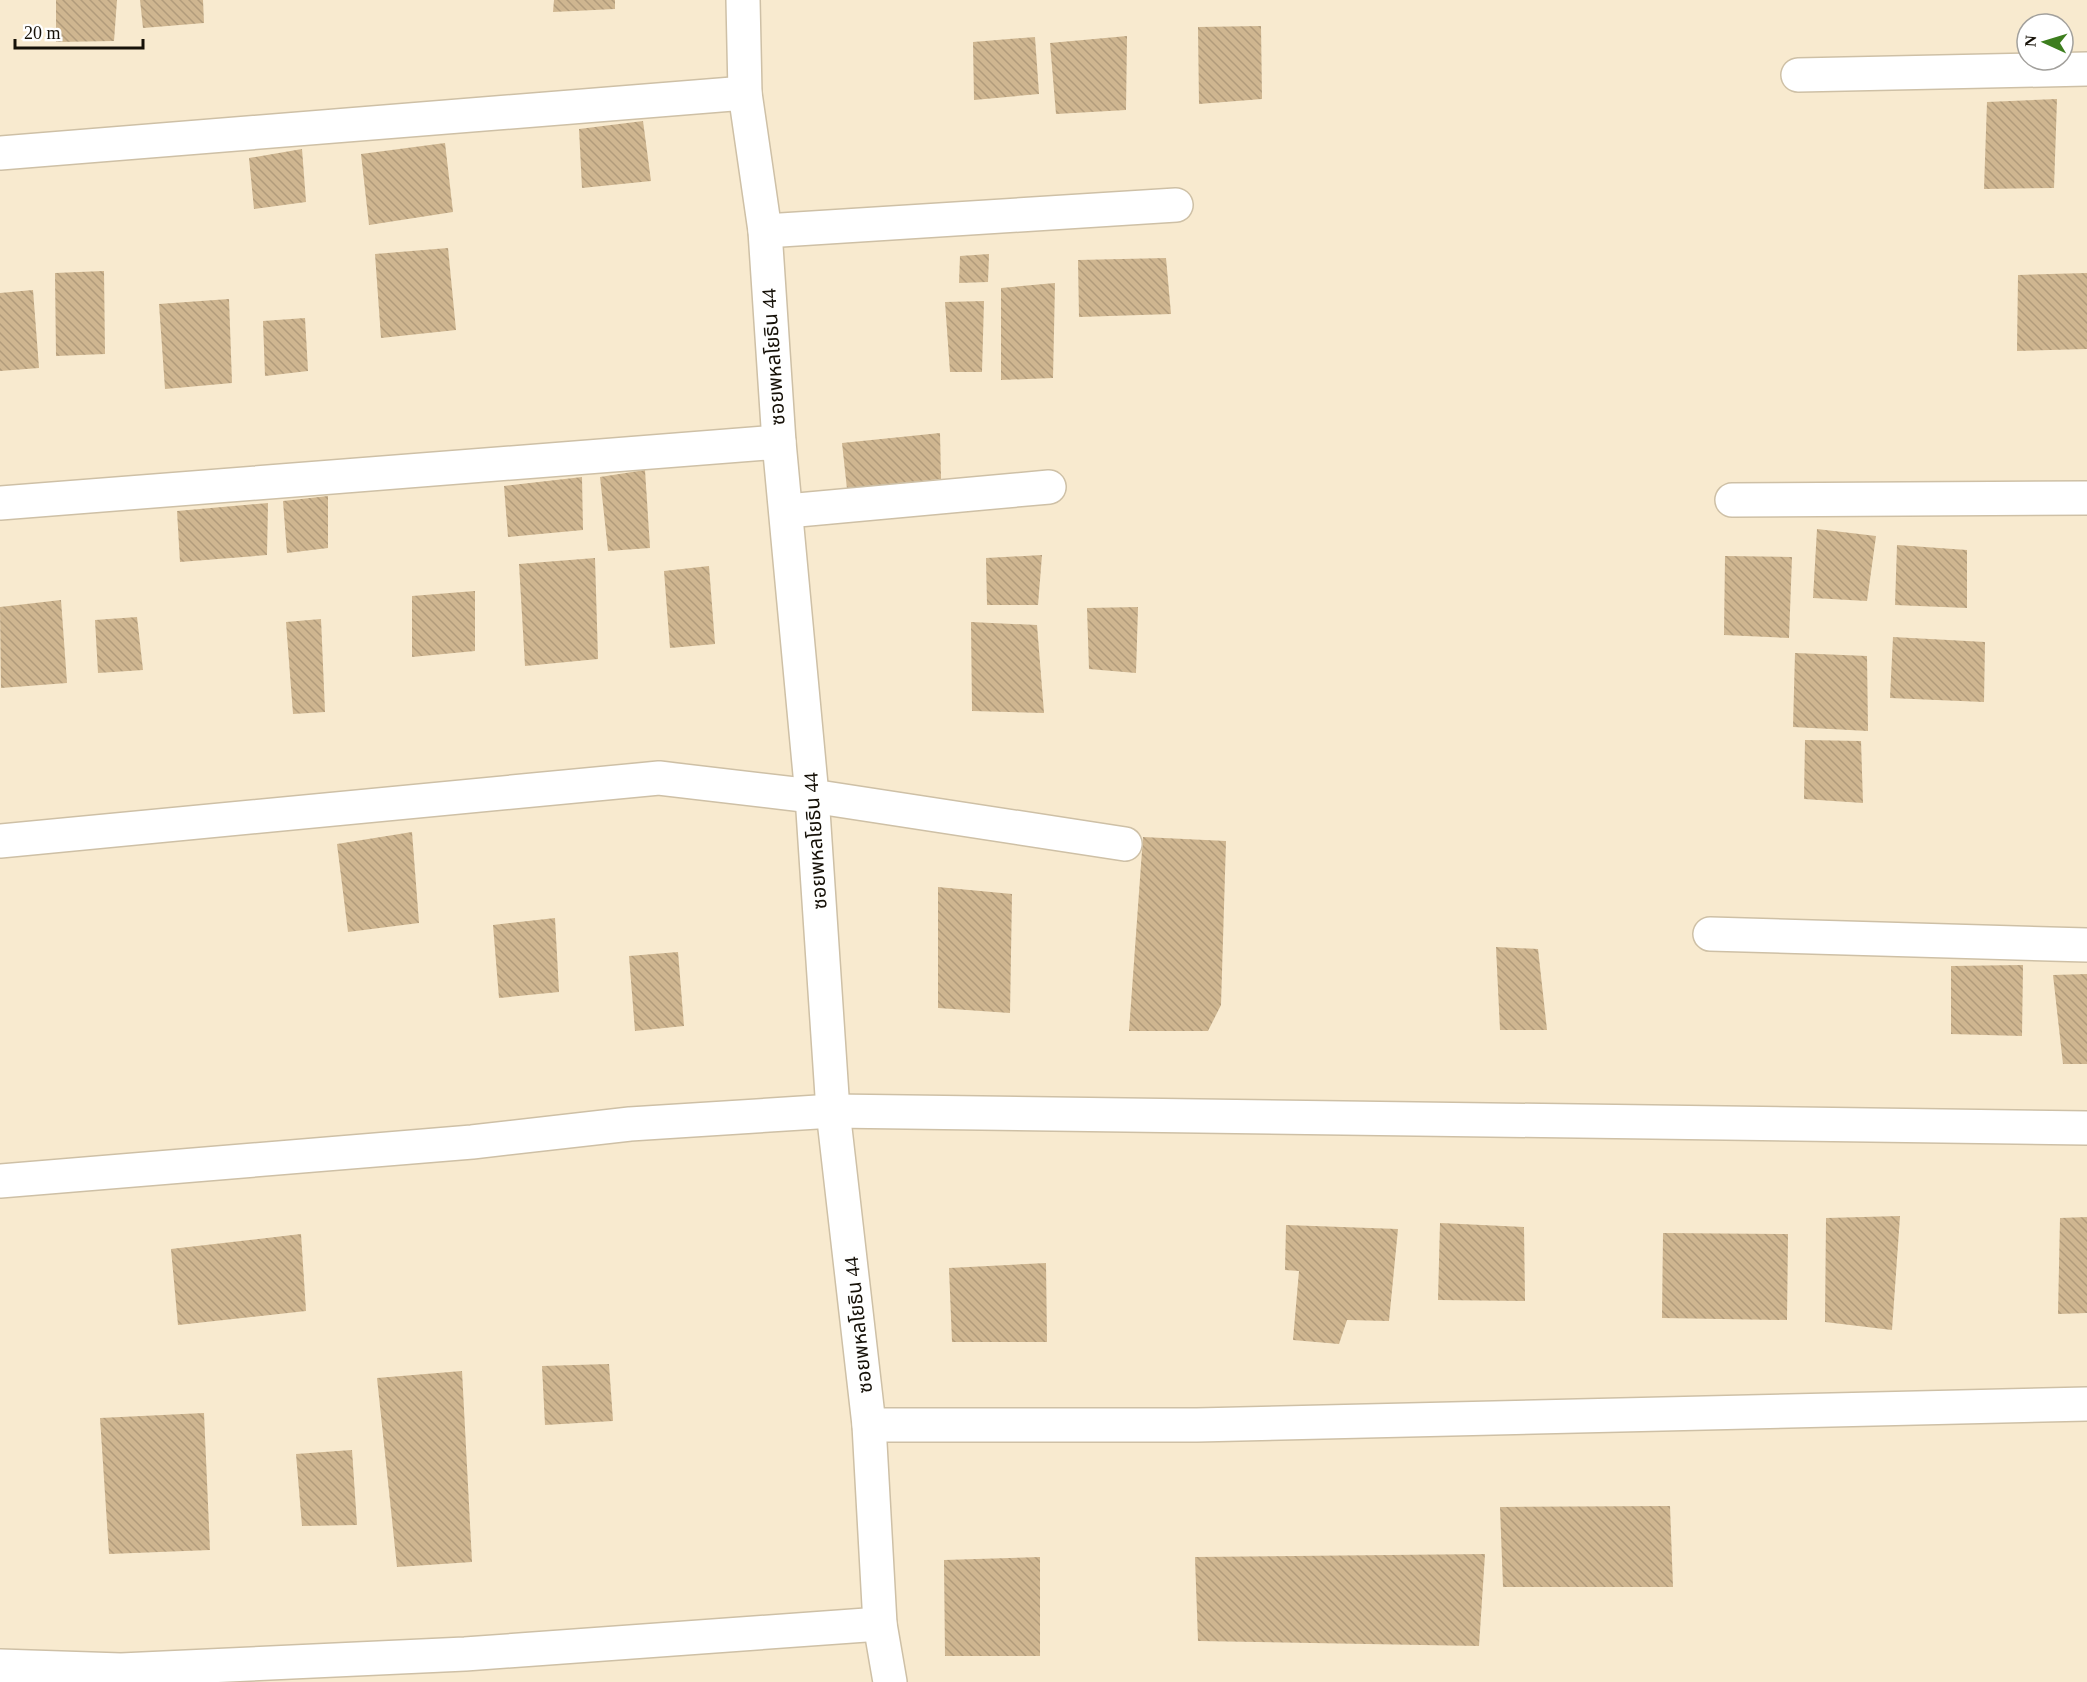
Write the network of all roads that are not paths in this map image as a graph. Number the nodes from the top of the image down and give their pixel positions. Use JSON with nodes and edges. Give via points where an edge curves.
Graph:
{"nodes":[{"id":1,"x":743,"y":0,"type":"edge"},
{"id":2,"x":2087,"y":69,"type":"edge"},
{"id":3,"x":1798,"y":75,"type":"dead end"},
{"id":4,"x":745,"y":93,"type":"junction"},
{"id":5,"x":0,"y":153,"type":"edge"},
{"id":6,"x":1176,"y":205,"type":"dead end"},
{"id":7,"x":765,"y":231,"type":"junction"},
{"id":8,"x":779,"y":442,"type":"junction"},
{"id":9,"x":1049,"y":488,"type":"dead end"},
{"id":10,"x":2087,"y":498,"type":"edge"},
{"id":11,"x":1732,"y":500,"type":"dead end"},
{"id":12,"x":0,"y":503,"type":"edge"},
{"id":13,"x":787,"y":511,"type":"junction"},
{"id":14,"x":812,"y":796,"type":"junction"},
{"id":15,"x":0,"y":841,"type":"edge"},
{"id":16,"x":1125,"y":844,"type":"dead end"},
{"id":17,"x":1710,"y":934,"type":"dead end"},
{"id":18,"x":2087,"y":945,"type":"edge"},
{"id":19,"x":833,"y":1111,"type":"junction"},
{"id":20,"x":2087,"y":1128,"type":"edge"},
{"id":21,"x":0,"y":1181,"type":"edge"},
{"id":22,"x":2087,"y":1404,"type":"edge"},
{"id":23,"x":869,"y":1425,"type":"junction"},
{"id":24,"x":880,"y":1624,"type":"junction"},
{"id":25,"x":0,"y":1666,"type":"edge"},
{"id":26,"x":890,"y":1682,"type":"edge"}],
"edges":[{"from":1,"to":4,"type":"street","name":"ซอยพหลโยธิน 44"},
{"from":2,"to":3,"type":"street"},
{"from":4,"to":5,"type":"street"},
{"from":4,"to":7,"type":"street","name":"ซอยพหลโยธิน 44"},
{"from":6,"to":7,"type":"street"},
{"from":7,"to":8,"type":"street","name":"ซอยพหลโยธิน 44"},
{"from":8,"to":12,"type":"street"},
{"from":8,"to":13,"type":"street","name":"ซอยพหลโยธิน 44"},
{"from":9,"to":13,"type":"street"},
{"from":10,"to":11,"type":"street"},
{"from":13,"to":14,"type":"street","name":"ซอยพหลโยธิน 44"},
{"from":14,"to":15,"type":"street","via":[[659,778]]},
{"from":14,"to":16,"type":"street"},
{"from":14,"to":19,"type":"street","name":"ซอยพหลโยธิน 44"},
{"from":17,"to":18,"type":"street"},
{"from":19,"to":20,"type":"street"},
{"from":19,"to":21,"type":"street","via":[[630,1124],[472,1142]]},
{"from":19,"to":23,"type":"street","name":"ซอยพหลโยธิน 44"},
{"from":22,"to":23,"type":"street","via":[[1197,1425]]},
{"from":23,"to":24,"type":"street","name":"ซอยพหลโยธิน 44"},
{"from":24,"to":25,"type":"street","via":[[441,1655],[121,1670]]},
{"from":24,"to":26,"type":"street","name":"ซอยพหลโยธิน 44"}]}
